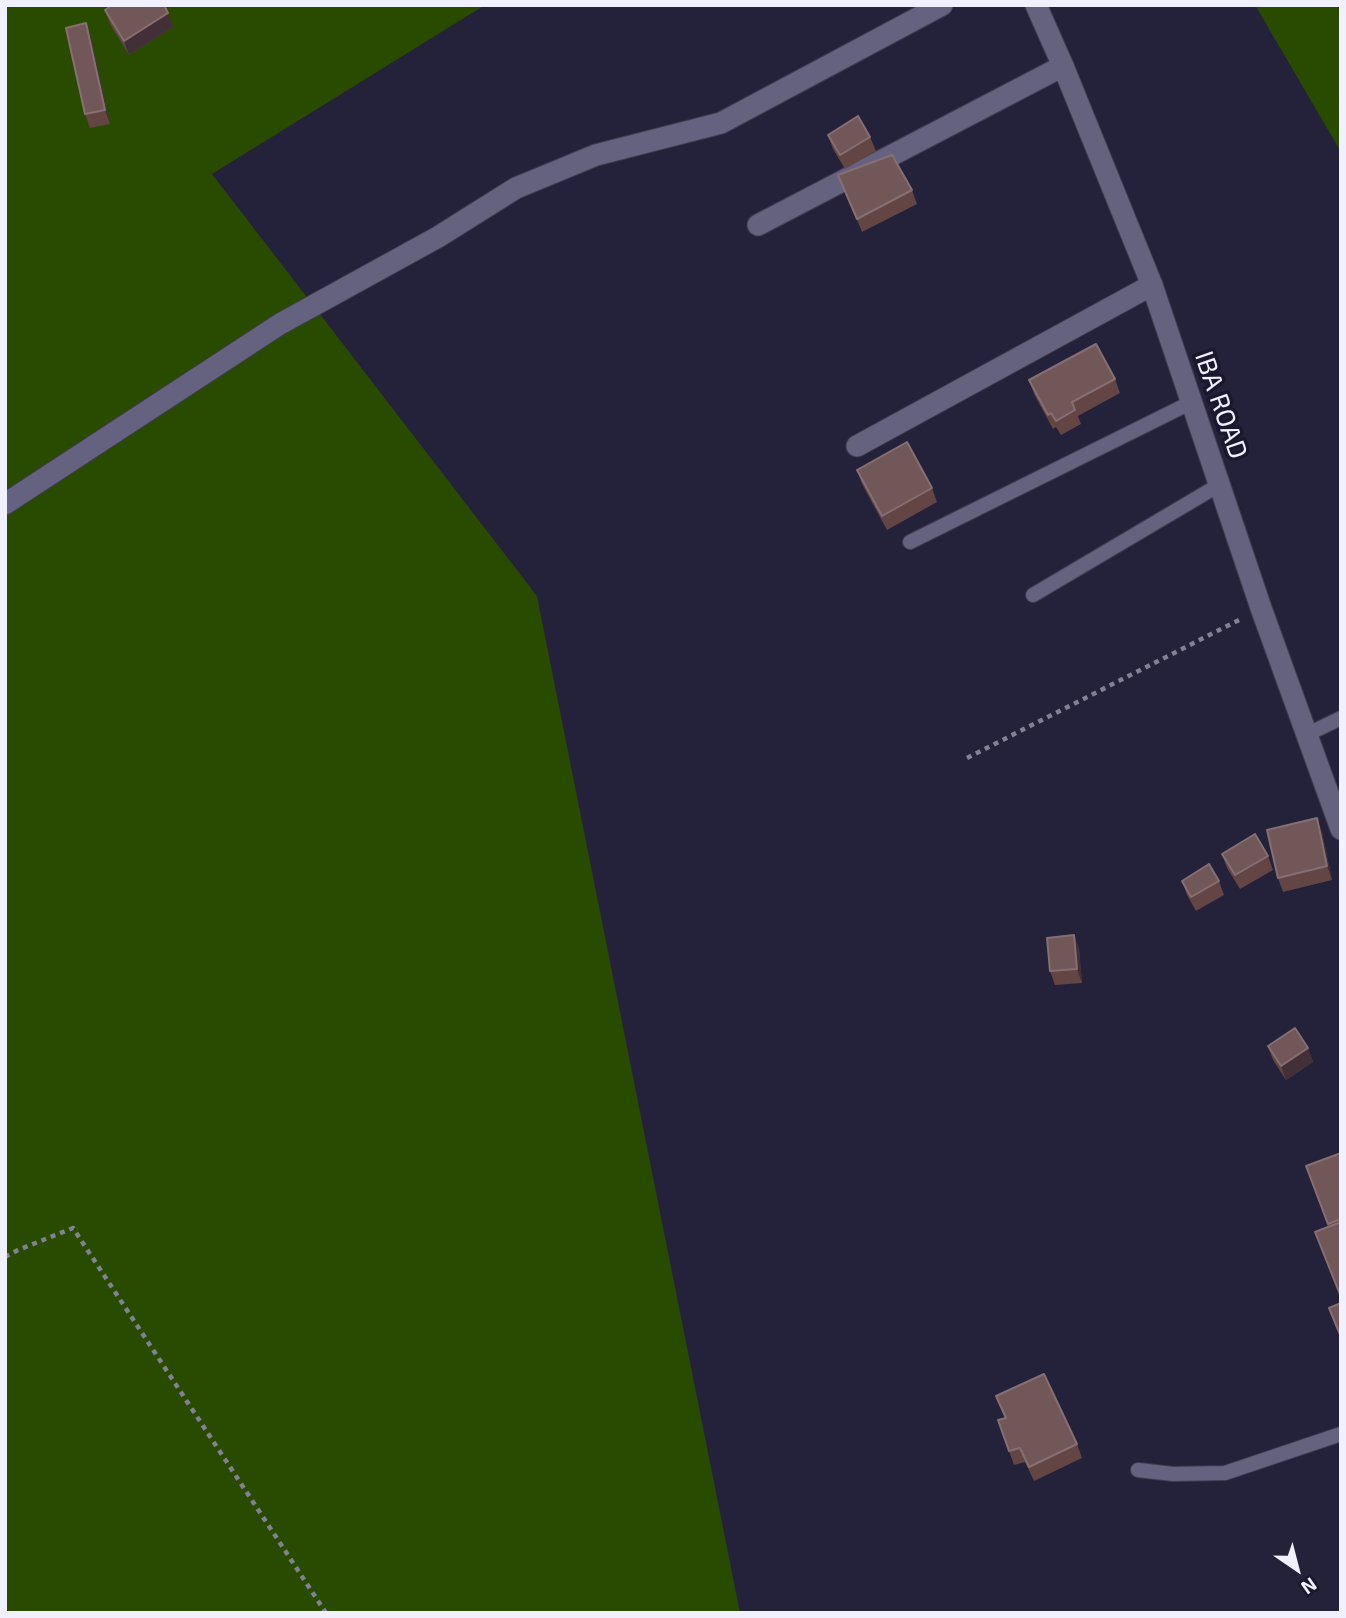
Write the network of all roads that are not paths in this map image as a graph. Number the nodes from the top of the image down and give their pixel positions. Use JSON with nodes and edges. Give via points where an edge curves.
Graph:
{"nodes":[{"id":1,"x":942,"y":5,"type":"edge"},
{"id":2,"x":1036,"y":5,"type":"edge"},
{"id":3,"x":1063,"y":66,"type":"junction"},
{"id":4,"x":758,"y":225,"type":"dead end"},
{"id":5,"x":1152,"y":285,"type":"junction"},
{"id":6,"x":1190,"y":403,"type":"junction"},
{"id":7,"x":857,"y":446,"type":"dead end"},
{"id":8,"x":1219,"y":485,"type":"junction"},
{"id":9,"x":5,"y":504,"type":"edge"},
{"id":10,"x":910,"y":542,"type":"dead end"},
{"id":11,"x":1033,"y":595,"type":"dead end"},
{"id":12,"x":1341,"y":718,"type":"edge"},
{"id":13,"x":1306,"y":734,"type":"junction"},
{"id":14,"x":1341,"y":829,"type":"edge"},
{"id":15,"x":1341,"y":1434,"type":"edge"},
{"id":16,"x":1138,"y":1470,"type":"dead end"}],
"edges":[{"from":1,"to":9,"type":"street","via":[[721,123],[596,155],[516,188],[438,237],[280,324]]},
{"from":2,"to":3,"type":"street","name":"IBA ROAD"},
{"from":3,"to":4,"type":"street"},
{"from":3,"to":5,"type":"street","name":"IBA ROAD"},
{"from":5,"to":6,"type":"street","name":"IBA ROAD"},
{"from":5,"to":7,"type":"street"},
{"from":6,"to":8,"type":"street","name":"IBA ROAD"},
{"from":6,"to":10,"type":"lane"},
{"from":8,"to":11,"type":"lane"},
{"from":8,"to":13,"type":"street","name":"IBA ROAD"},
{"from":12,"to":13,"type":"lane"},
{"from":13,"to":14,"type":"street","name":"IBA ROAD"},
{"from":15,"to":16,"type":"lane","via":[[1225,1473]]}]}
